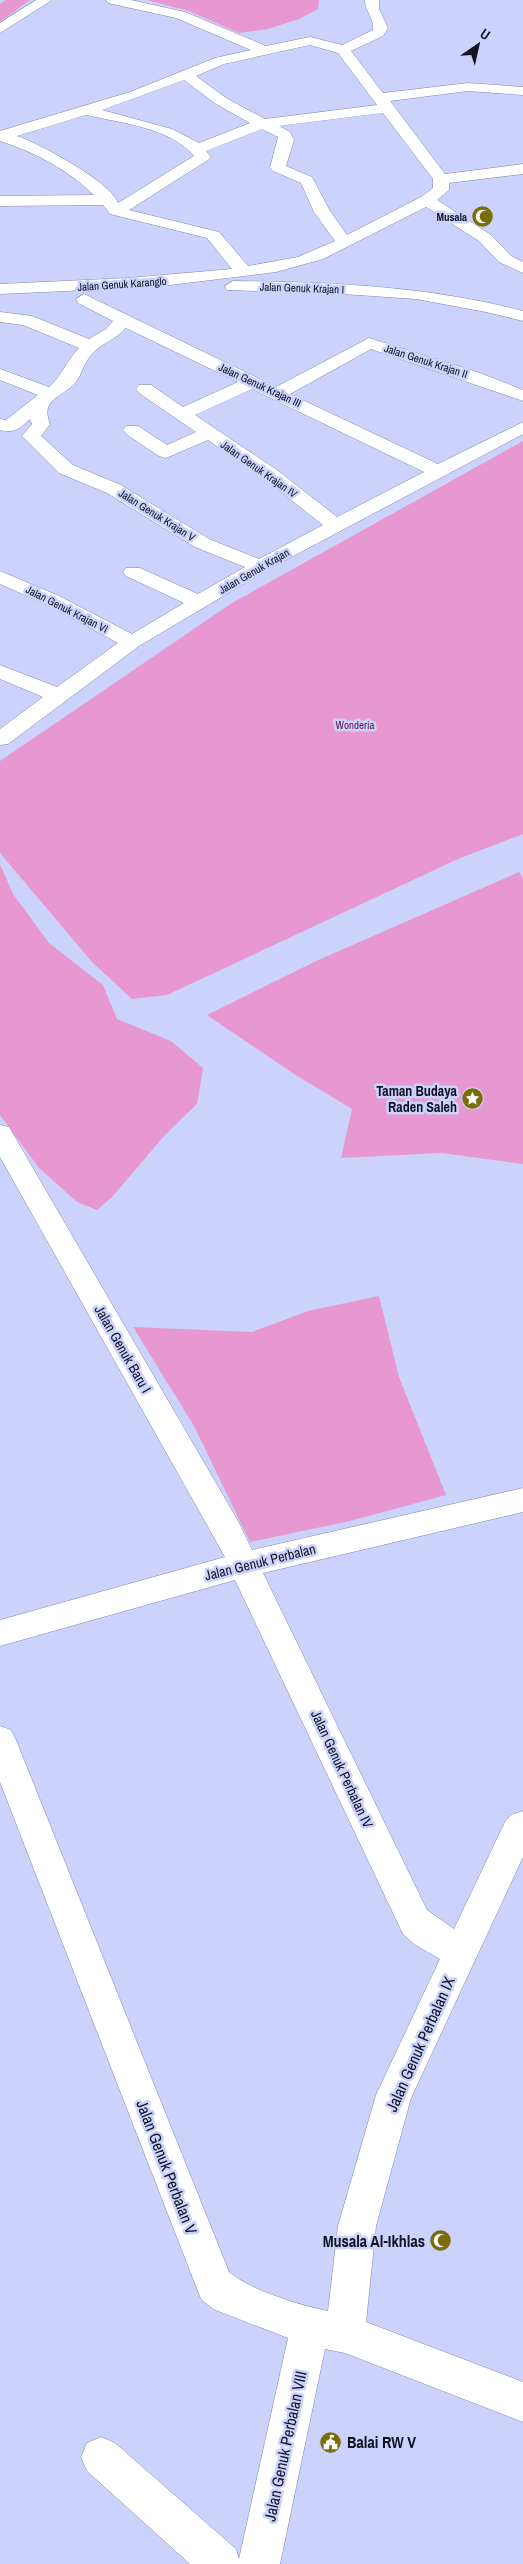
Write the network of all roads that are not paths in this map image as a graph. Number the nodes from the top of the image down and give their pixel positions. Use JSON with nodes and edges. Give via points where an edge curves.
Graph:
{"nodes":[{"id":1,"x":45,"y":0,"type":"edge"},
{"id":2,"x":113,"y":0,"type":"edge"},
{"id":3,"x":372,"y":0,"type":"edge"},
{"id":4,"x":0,"y":29,"type":"edge"},
{"id":5,"x":343,"y":50,"type":"junction"},
{"id":6,"x":265,"y":51,"type":"junction"},
{"id":7,"x":185,"y":74,"type":"junction"},
{"id":8,"x":523,"y":91,"type":"edge"},
{"id":9,"x":384,"y":103,"type":"junction"},
{"id":10,"x":87,"y":111,"type":"junction"},
{"id":11,"x":266,"y":123,"type":"junction"},
{"id":12,"x":2,"y":136,"type":"edge"},
{"id":13,"x":197,"y":149,"type":"junction"},
{"id":14,"x":523,"y":170,"type":"edge"},
{"id":15,"x":441,"y":179,"type":"junction"},
{"id":16,"x":0,"y":200,"type":"edge"},
{"id":17,"x":427,"y":200,"type":"junction"},
{"id":18,"x":112,"y":206,"type":"junction"},
{"id":19,"x":343,"y":241,"type":"junction"},
{"id":20,"x":523,"y":268,"type":"edge"},
{"id":21,"x":244,"y":272,"type":"junction"},
{"id":22,"x":0,"y":289,"type":"edge"},
{"id":23,"x":80,"y":293,"type":"junction"},
{"id":24,"x":523,"y":316,"type":"edge"},
{"id":25,"x":0,"y":317,"type":"edge"},
{"id":26,"x":124,"y":320,"type":"junction"},
{"id":27,"x":90,"y":346,"type":"junction"},
{"id":28,"x":0,"y":374,"type":"edge"},
{"id":29,"x":253,"y":382,"type":"junction"},
{"id":30,"x":145,"y":388,"type":"dead end"},
{"id":31,"x":278,"y":393,"type":"junction"},
{"id":32,"x":523,"y":396,"type":"edge"},
{"id":33,"x":46,"y":399,"type":"junction"},
{"id":34,"x":182,"y":414,"type":"junction"},
{"id":35,"x":0,"y":424,"type":"edge"},
{"id":36,"x":523,"y":427,"type":"edge"},
{"id":37,"x":132,"y":430,"type":"dead end"},
{"id":38,"x":209,"y":434,"type":"junction"},
{"id":39,"x":437,"y":471,"type":"junction"},
{"id":40,"x":335,"y":525,"type":"junction"},
{"id":41,"x":260,"y":566,"type":"junction"},
{"id":42,"x":133,"y":572,"type":"dead end"},
{"id":43,"x":0,"y":577,"type":"edge"},
{"id":44,"x":200,"y":603,"type":"junction"},
{"id":45,"x":132,"y":642,"type":"junction"},
{"id":46,"x":0,"y":671,"type":"edge"},
{"id":47,"x":60,"y":696,"type":"junction"},
{"id":48,"x":0,"y":739,"type":"edge"},
{"id":49,"x":0,"y":1134,"type":"edge"},
{"id":50,"x":523,"y":1500,"type":"edge"},
{"id":51,"x":245,"y":1564,"type":"junction"},
{"id":52,"x":0,"y":1633,"type":"edge"},
{"id":53,"x":0,"y":1740,"type":"edge"},
{"id":54,"x":523,"y":1826,"type":"edge"},
{"id":55,"x":446,"y":1944,"type":"junction"},
{"id":56,"x":328,"y":2331,"type":"junction"},
{"id":57,"x":523,"y":2402,"type":"edge"},
{"id":58,"x":101,"y":2457,"type":"dead end"},
{"id":59,"x":221,"y":2564,"type":"edge"},
{"id":60,"x":258,"y":2564,"type":"edge"}],
"edges":[{"from":1,"to":4,"type":"street"},
{"from":2,"to":6,"type":"street","via":[[180,15]]},
{"from":3,"to":5,"type":"street","via":[[373,13],[381,28],[378,33]]},
{"from":5,"to":6,"type":"street","via":[[310,41]]},
{"from":5,"to":9,"type":"street"},
{"from":6,"to":7,"type":"street","via":[[220,61]]},
{"from":7,"to":10,"type":"street"},
{"from":7,"to":11,"type":"street","via":[[221,101]]},
{"from":8,"to":9,"type":"street","via":[[468,87]]},
{"from":9,"to":11,"type":"street"},
{"from":9,"to":15,"type":"street"},
{"from":10,"to":12,"type":"street"},
{"from":10,"to":13,"type":"street","via":[[170,133]]},
{"from":11,"to":13,"type":"street"},
{"from":11,"to":19,"type":"street","via":[[286,138],[278,168],[307,180],[322,212]]},
{"from":12,"to":18,"type":"street","via":[[47,154]]},
{"from":13,"to":18,"type":"street","via":[[203,157],[199,160]]},
{"from":14,"to":15,"type":"street"},
{"from":15,"to":17,"type":"street","name":"Jalan Genuk Karanglo","via":[[439,192]]},
{"from":16,"to":18,"type":"street"},
{"from":17,"to":19,"type":"street","name":"Jalan Genuk Karanglo"},
{"from":17,"to":20,"type":"street","via":[[485,238],[506,259]]},
{"from":18,"to":21,"type":"street","via":[[213,234]]},
{"from":19,"to":21,"type":"street","name":"Jalan Genuk Karanglo","via":[[317,256]]},
{"from":21,"to":23,"type":"street","name":"Jalan Genuk Karanglo"},
{"from":22,"to":23,"type":"street","name":"Jalan Genuk Karanglo"},
{"from":23,"to":24,"type":"street","name":"Jalan Genuk Krajan I","via":[[208,287],[343,289],[439,297]]},
{"from":23,"to":26,"type":"street","name":"Jalan Genuk Krajan III"},
{"from":25,"to":27,"type":"street","via":[[32,323]]},
{"from":26,"to":27,"type":"street","via":[[112,333]]},
{"from":26,"to":29,"type":"street","name":"Jalan Genuk Krajan III"},
{"from":27,"to":33,"type":"street","via":[[75,362],[68,380]]},
{"from":28,"to":33,"type":"street"},
{"from":29,"to":31,"type":"street","name":"Jalan Genuk Krajan III"},
{"from":29,"to":34,"type":"street"},
{"from":30,"to":34,"type":"street","name":"Jalan Genuk Krajan IV"},
{"from":31,"to":32,"type":"street","name":"Jalan Genuk Krajan II","via":[[369,343]]},
{"from":31,"to":39,"type":"street","name":"Jalan Genuk Krajan III"},
{"from":33,"to":35,"type":"street","via":[[9,427]]},
{"from":33,"to":41,"type":"street","name":"Jalan Genuk Krajan V","via":[[37,414],[41,424],[31,436],[66,469],[114,489],[202,543]]},
{"from":34,"to":38,"type":"street","name":"Jalan Genuk Krajan IV"},
{"from":36,"to":39,"type":"street","name":"Jalan Genuk Krajan"},
{"from":37,"to":38,"type":"street","via":[[166,452]]},
{"from":38,"to":40,"type":"street","name":"Jalan Genuk Krajan IV","via":[[270,474]]},
{"from":39,"to":40,"type":"street","name":"Jalan Genuk Krajan"},
{"from":40,"to":41,"type":"street","name":"Jalan Genuk Krajan"},
{"from":41,"to":44,"type":"street","name":"Jalan Genuk Krajan"},
{"from":42,"to":44,"type":"street"},
{"from":43,"to":45,"type":"street","name":"Jalan Genuk Krajan VI"},
{"from":44,"to":45,"type":"street","name":"Jalan Genuk Krajan"},
{"from":45,"to":47,"type":"street","name":"Jalan Genuk Krajan"},
{"from":46,"to":47,"type":"street"},
{"from":47,"to":48,"type":"street","name":"Jalan Genuk Krajan"},
{"from":49,"to":51,"type":"street","name":"Jalan Genuk Baru I"},
{"from":50,"to":51,"type":"street","name":"Jalan Genuk Perbalan"},
{"from":51,"to":52,"type":"street","name":"Jalan Genuk Perbalan"},
{"from":51,"to":55,"type":"street","name":"Jalan Genuk Perbalan IV","via":[[415,1922]]},
{"from":53,"to":56,"type":"street","name":"Jalan Genuk Perbalan V","via":[[211,2278],[227,2295]]},
{"from":54,"to":55,"type":"street","name":"Jalan Genuk Perbalan IX"},
{"from":55,"to":56,"type":"street","name":"Jalan Genuk Perbalan IX","via":[[394,2095]]},
{"from":56,"to":57,"type":"street","name":"Jalan Genuk Perbalan V"},
{"from":56,"to":60,"type":"street","name":"Jalan Genuk Perbalan VIII"},
{"from":58,"to":59,"type":"street"}]}
